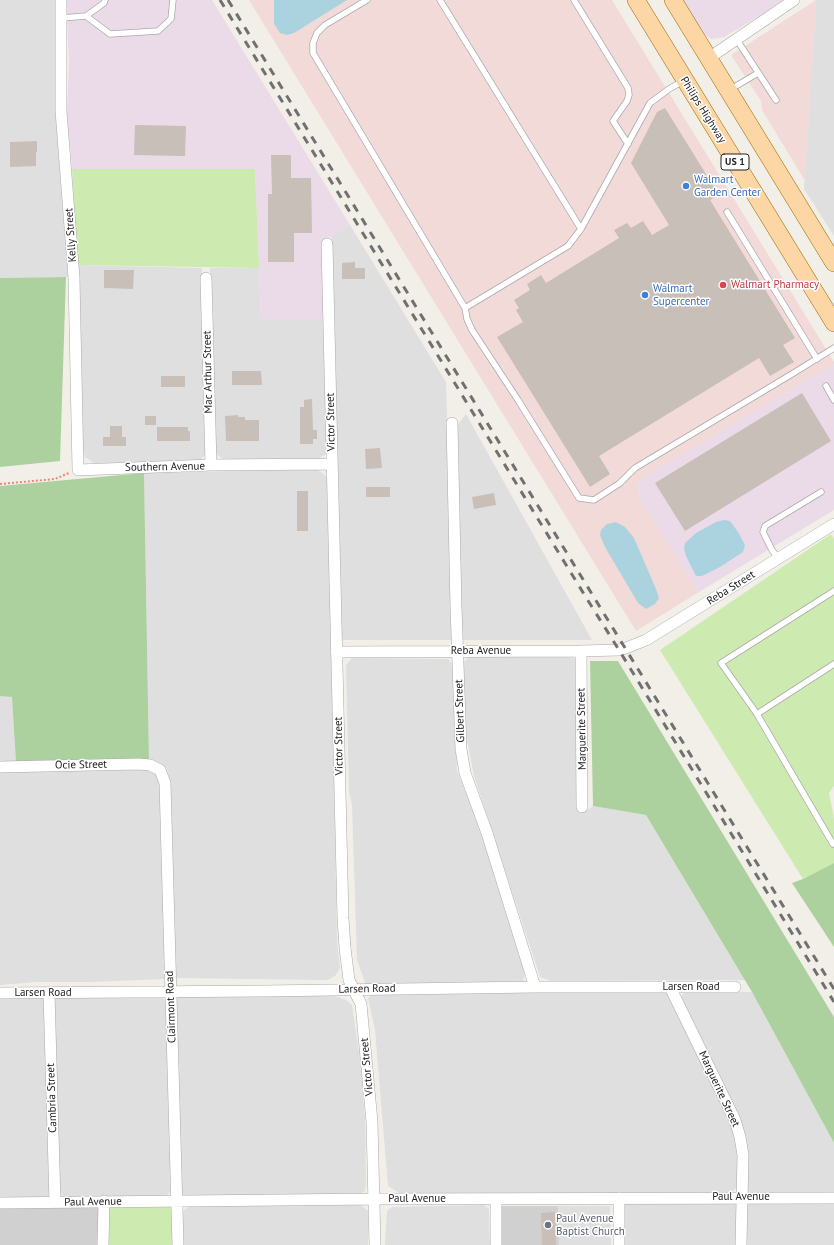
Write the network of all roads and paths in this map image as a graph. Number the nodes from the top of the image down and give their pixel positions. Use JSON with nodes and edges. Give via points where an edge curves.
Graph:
{"nodes":[{"id":1,"x":61,"y":0,"type":"edge"},
{"id":2,"x":105,"y":0,"type":"edge"},
{"id":3,"x":173,"y":0,"type":"edge"},
{"id":4,"x":367,"y":0,"type":"edge"},
{"id":5,"x":440,"y":0,"type":"edge"},
{"id":6,"x":574,"y":0,"type":"edge"},
{"id":7,"x":636,"y":0,"type":"edge"},
{"id":8,"x":673,"y":0,"type":"edge"},
{"id":9,"x":794,"y":0,"type":"edge"},
{"id":10,"x":86,"y":16,"type":"junction"},
{"id":11,"x":61,"y":18,"type":"junction"},
{"id":12,"x":736,"y":40,"type":"junction"},
{"id":13,"x":709,"y":58,"type":"junction"},
{"id":14,"x":758,"y":72,"type":"junction"},
{"id":15,"x":685,"y":80,"type":"junction"},
{"id":16,"x":729,"y":91,"type":"junction"},
{"id":17,"x":776,"y":100,"type":"dead end"},
{"id":18,"x":628,"y":144,"type":"junction"},
{"id":19,"x":727,"y":212,"type":"dead end"},
{"id":20,"x":581,"y":229,"type":"junction"},
{"id":21,"x":327,"y":244,"type":"dead end"},
{"id":22,"x":834,"y":262,"type":"edge"},
{"id":23,"x":206,"y":278,"type":"dead end"},
{"id":24,"x":465,"y":308,"type":"junction"},
{"id":25,"x":834,"y":323,"type":"edge"},
{"id":26,"x":834,"y":348,"type":"edge"},
{"id":27,"x":817,"y":359,"type":"junction"},
{"id":28,"x":826,"y":386,"type":"dead end"},
{"id":29,"x":834,"y":400,"type":"edge"},
{"id":30,"x":452,"y":424,"type":"dead end"},
{"id":31,"x":332,"y":464,"type":"junction"},
{"id":32,"x":210,"y":465,"type":"junction"},
{"id":33,"x":78,"y":470,"type":"junction"},
{"id":34,"x":0,"y":484,"type":"edge"},
{"id":35,"x":821,"y":492,"type":"dead end"},
{"id":36,"x":834,"y":524,"type":"edge"},
{"id":37,"x":778,"y":558,"type":"junction"},
{"id":38,"x":834,"y":592,"type":"edge"},
{"id":39,"x":626,"y":648,"type":"joint"},
{"id":40,"x":580,"y":651,"type":"junction"},
{"id":41,"x":336,"y":652,"type":"junction"},
{"id":42,"x":458,"y":652,"type":"junction"},
{"id":43,"x":834,"y":664,"type":"edge"},
{"id":44,"x":757,"y":714,"type":"junction"},
{"id":45,"x":0,"y":767,"type":"edge"},
{"id":46,"x":160,"y":770,"type":"joint"},
{"id":47,"x":582,"y":807,"type":"dead end"},
{"id":48,"x":833,"y":844,"type":"dead end"},
{"id":49,"x":535,"y":987,"type":"junction"},
{"id":50,"x":670,"y":987,"type":"junction"},
{"id":51,"x":735,"y":987,"type":"dead end"},
{"id":52,"x":353,"y":990,"type":"junction"},
{"id":53,"x":171,"y":992,"type":"junction"},
{"id":54,"x":0,"y":993,"type":"edge"},
{"id":55,"x":49,"y":993,"type":"junction"},
{"id":56,"x":741,"y":1197,"type":"junction"},
{"id":57,"x":619,"y":1198,"type":"junction"},
{"id":58,"x":834,"y":1198,"type":"edge"},
{"id":59,"x":375,"y":1199,"type":"junction"},
{"id":60,"x":496,"y":1199,"type":"junction"},
{"id":61,"x":104,"y":1201,"type":"junction"},
{"id":62,"x":176,"y":1201,"type":"junction"},
{"id":63,"x":55,"y":1202,"type":"junction"},
{"id":64,"x":0,"y":1203,"type":"edge"},
{"id":65,"x":103,"y":1245,"type":"edge"},
{"id":66,"x":178,"y":1245,"type":"edge"},
{"id":67,"x":375,"y":1245,"type":"edge"},
{"id":68,"x":496,"y":1245,"type":"edge"},
{"id":69,"x":619,"y":1245,"type":"edge"},
{"id":70,"x":741,"y":1245,"type":"edge"}],
"edges":[{"from":1,"to":11,"type":"street","name":"Kelly Street"},
{"from":2,"to":10,"type":"lane"},
{"from":3,"to":10,"type":"lane","via":[[171,19],[158,31],[110,34]]},
{"from":4,"to":24,"type":"lane","via":[[317,33],[313,53]]},
{"from":5,"to":20,"type":"lane"},
{"from":6,"to":18,"type":"lane","via":[[628,88],[627,101],[613,121]]},
{"from":7,"to":15,"type":"main road","name":"Philips Highway","number":"US 1"},
{"from":8,"to":13,"type":"main road","number":"US 1"},
{"from":9,"to":12,"type":"street"},
{"from":10,"to":11,"type":"lane"},
{"from":11,"to":33,"type":"street","name":"Kelly Street","via":[[61,110],[74,278]]},
{"from":12,"to":13,"type":"street"},
{"from":12,"to":14,"type":"lane"},
{"from":13,"to":16,"type":"main road","number":"US 1"},
{"from":14,"to":16,"type":"lane"},
{"from":14,"to":17,"type":"lane"},
{"from":15,"to":18,"type":"lane","via":[[650,103]]},
{"from":15,"to":25,"type":"main road","name":"Philips Highway","number":"US 1"},
{"from":16,"to":22,"type":"main road","number":"US 1"},
{"from":18,"to":20,"type":"lane"},
{"from":19,"to":27,"type":"lane"},
{"from":20,"to":24,"type":"lane","via":[[568,246]]},
{"from":21,"to":31,"type":"street","name":"Victor Street"},
{"from":23,"to":32,"type":"street","name":"Mac Arthur Street"},
{"from":24,"to":27,"type":"lane","via":[[472,330],[579,498],[594,500],[620,483],[635,468]]},
{"from":26,"to":27,"type":"lane"},
{"from":28,"to":29,"type":"lane"},
{"from":30,"to":42,"type":"street","name":"Gilbert Street"},
{"from":31,"to":32,"type":"street","name":"Southern Avenue"},
{"from":31,"to":41,"type":"street","name":"Victor Street"},
{"from":32,"to":33,"type":"street","name":"Southern Avenue"},
{"from":33,"to":34,"type":"path","via":[[55,478]]},
{"from":35,"to":37,"type":"lane","via":[[765,526],[763,532]]},
{"from":36,"to":37,"type":"street","name":"Reba Street"},
{"from":37,"to":39,"type":"street","name":"Reba Street","via":[[646,640]]},
{"from":38,"to":44,"type":"lane","via":[[721,662]]},
{"from":39,"to":40,"type":"street","name":"Reba Avenue"},
{"from":40,"to":42,"type":"street","name":"Reba Avenue"},
{"from":40,"to":47,"type":"street","name":"Marguerite Street"},
{"from":41,"to":42,"type":"street","name":"Reba Avenue"},
{"from":41,"to":52,"type":"street","name":"Victor Street","via":[[343,918],[349,980]]},
{"from":42,"to":49,"type":"street","name":"Gilbert Street","via":[[461,749],[465,773],[487,833]]},
{"from":43,"to":44,"type":"lane"},
{"from":44,"to":48,"type":"lane"},
{"from":45,"to":46,"type":"street","name":"Ocie Street","via":[[139,764],[150,765]]},
{"from":46,"to":53,"type":"street","name":"Clairmont Road","via":[[165,783]]},
{"from":49,"to":50,"type":"street","name":"Larsen Road"},
{"from":49,"to":52,"type":"street","name":"Larsen Road"},
{"from":50,"to":51,"type":"street","name":"Larsen Road"},
{"from":50,"to":56,"type":"street","name":"Marguerite Street","via":[[734,1120],[743,1155]]},
{"from":52,"to":53,"type":"street","name":"Larsen Road"},
{"from":52,"to":59,"type":"street","name":"Victor Street","via":[[361,1004],[372,1122]]},
{"from":53,"to":55,"type":"street","name":"Larsen Road"},
{"from":53,"to":62,"type":"street","name":"Clairmont Road"},
{"from":54,"to":55,"type":"street","name":"Larsen Road"},
{"from":55,"to":63,"type":"street","name":"Cambria Street"},
{"from":56,"to":57,"type":"street","name":"Paul Avenue"},
{"from":56,"to":58,"type":"street","name":"Paul Avenue"},
{"from":56,"to":70,"type":"street","name":"Marguerite Street"},
{"from":57,"to":60,"type":"street","name":"Paul Avenue"},
{"from":57,"to":69,"type":"street"},
{"from":59,"to":60,"type":"street","name":"Paul Avenue"},
{"from":59,"to":62,"type":"street","name":"Paul Avenue"},
{"from":59,"to":67,"type":"street","name":"Victor Street"},
{"from":60,"to":68,"type":"street"},
{"from":61,"to":62,"type":"street","name":"Paul Avenue"},
{"from":61,"to":63,"type":"street","name":"Paul Avenue"},
{"from":61,"to":65,"type":"street"},
{"from":62,"to":66,"type":"street","name":"Clairmont Road"},
{"from":63,"to":64,"type":"street","name":"Paul Avenue"}]}
